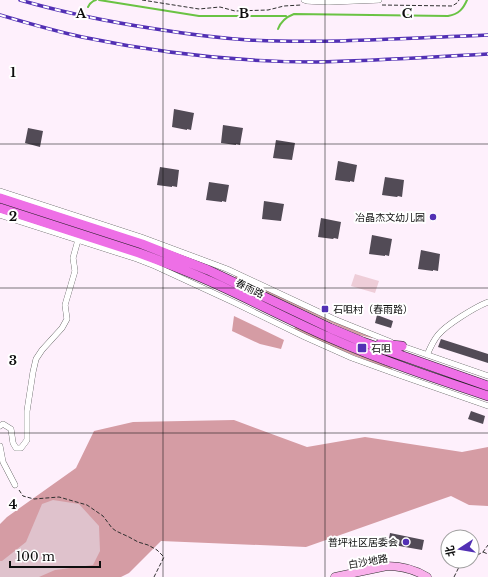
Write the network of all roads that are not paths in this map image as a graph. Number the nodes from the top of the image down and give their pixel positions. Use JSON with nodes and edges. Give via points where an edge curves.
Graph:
{"nodes":[{"id":1,"x":305,"y":2,"type":"edge"},
{"id":2,"x":379,"y":2,"type":"edge"},
{"id":3,"x":0,"y":191,"type":"edge"},
{"id":4,"x":0,"y":198,"type":"edge"},
{"id":5,"x":0,"y":208,"type":"edge"},
{"id":6,"x":0,"y":215,"type":"edge"},
{"id":7,"x":78,"y":240,"type":"junction"},
{"id":8,"x":488,"y":302,"type":"edge"},
{"id":9,"x":363,"y":342,"type":"junction"},
{"id":10,"x":402,"y":346,"type":"junction"},
{"id":11,"x":427,"y":355,"type":"junction"},
{"id":12,"x":488,"y":376,"type":"edge"},
{"id":13,"x":488,"y":386,"type":"edge"},
{"id":14,"x":488,"y":396,"type":"edge"},
{"id":15,"x":488,"y":406,"type":"edge"},
{"id":16,"x":0,"y":426,"type":"edge"},
{"id":17,"x":0,"y":446,"type":"edge"},
{"id":18,"x":15,"y":485,"type":"road end"},
{"id":19,"x":335,"y":577,"type":"edge"},
{"id":20,"x":427,"y":577,"type":"edge"}],
"edges":[{"from":1,"to":2,"type":"street"},
{"from":3,"to":10,"type":"street","via":[[141,237],[227,269],[334,319]]},
{"from":4,"to":9,"type":"main road","name":"春雨路","via":[[179,258]]},
{"from":5,"to":14,"type":"main road","name":"春雨路","via":[[162,261],[355,349]]},
{"from":6,"to":7,"type":"street"},
{"from":7,"to":15,"type":"street","via":[[155,266],[352,358]]},
{"from":7,"to":16,"type":"street","via":[[73,258],[75,271],[65,306],[66,319],[62,328],[36,359],[32,372],[27,411],[27,440],[21,448],[16,448],[11,429],[3,424]]},
{"from":8,"to":11,"type":"street","via":[[445,328],[435,339]]},
{"from":9,"to":10,"type":"main road"},
{"from":9,"to":13,"type":"main road","name":"春雨路"},
{"from":10,"to":11,"type":"street"},
{"from":11,"to":12,"type":"street"},
{"from":17,"to":18,"type":"street","via":[[3,462]]},
{"from":19,"to":20,"type":"street","name":"白沙地路","via":[[387,566],[404,567]]}]}
